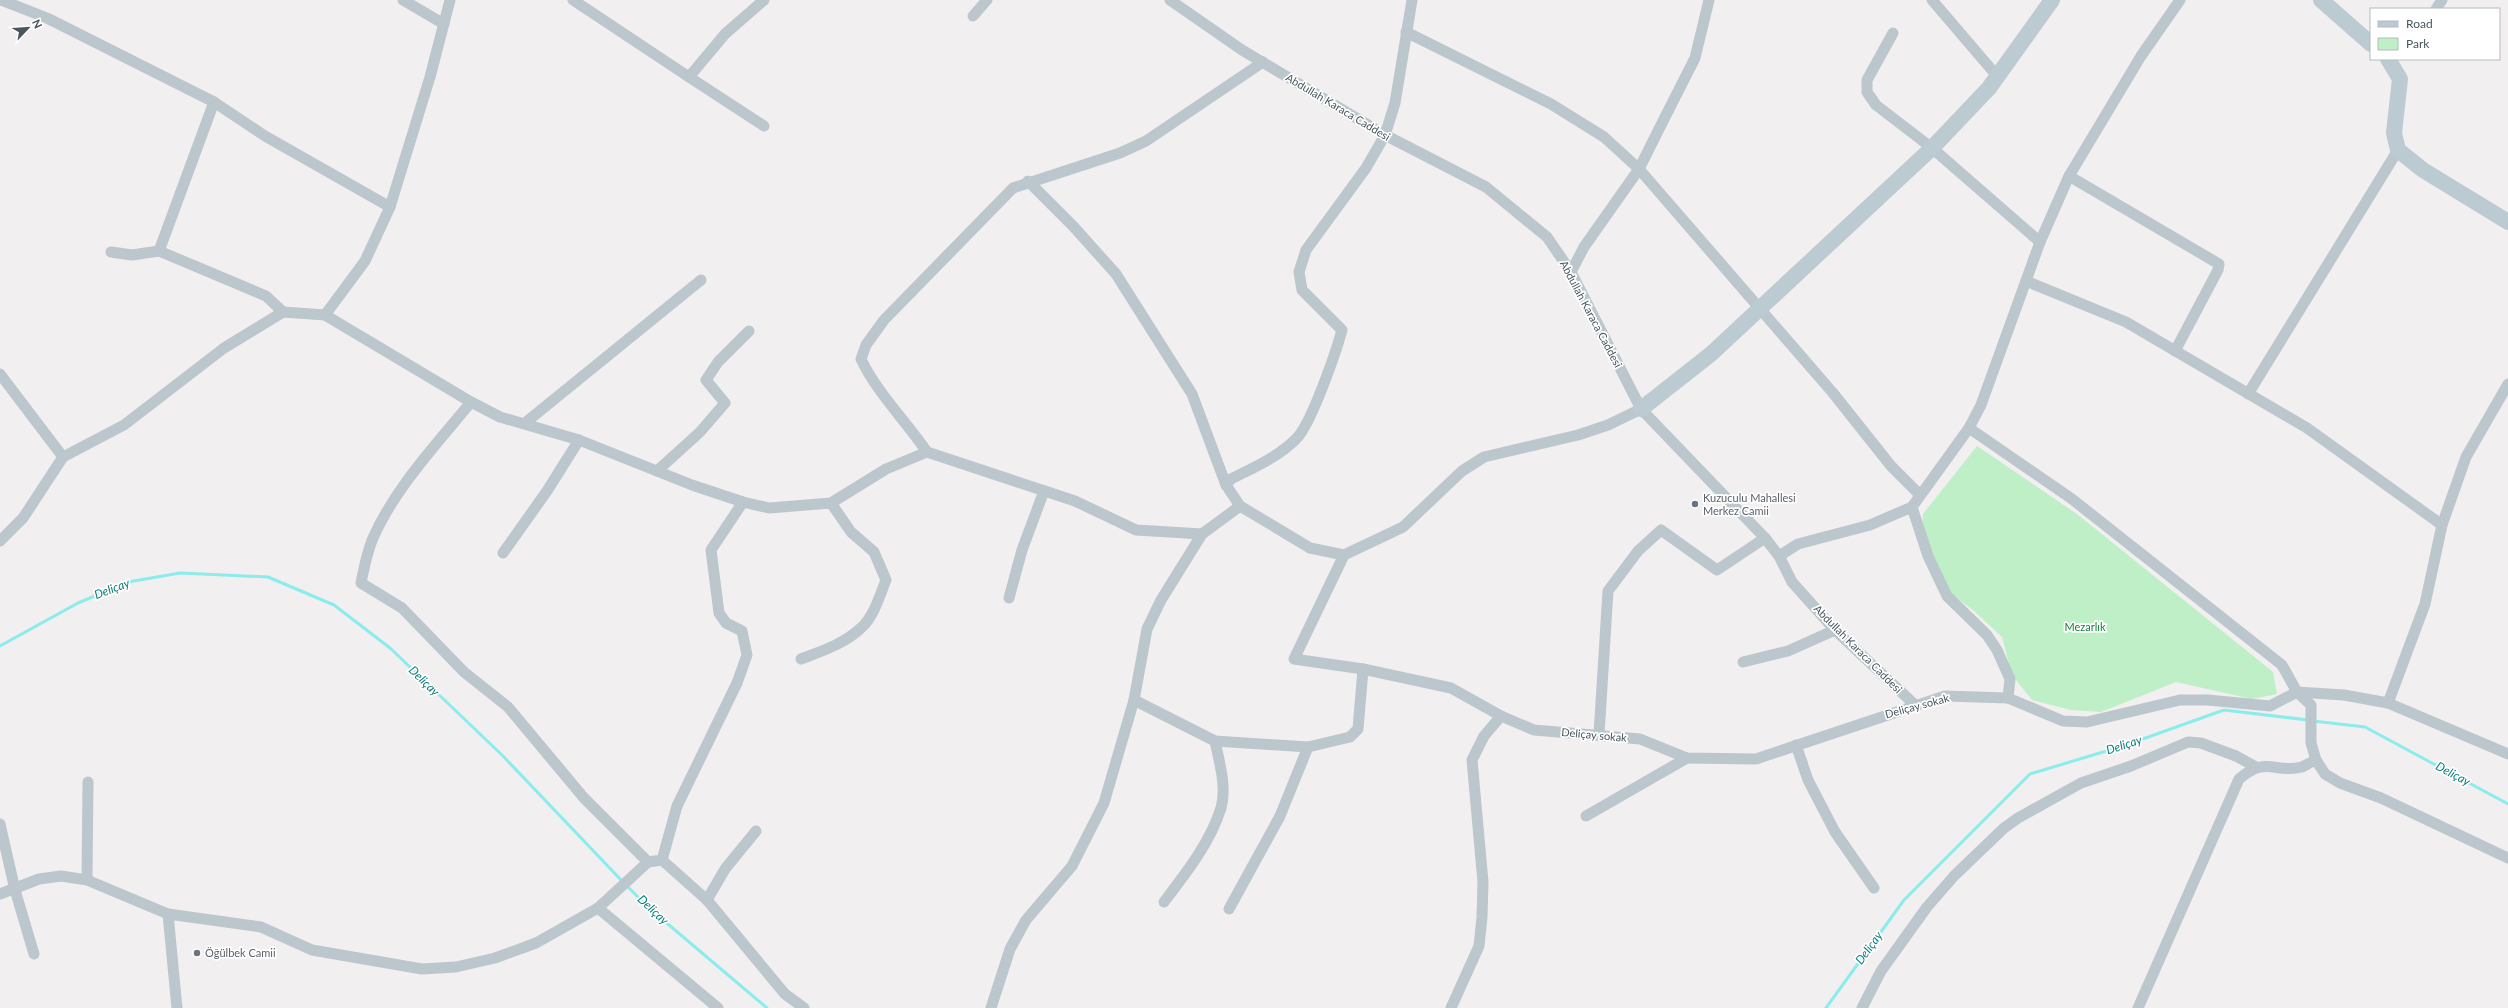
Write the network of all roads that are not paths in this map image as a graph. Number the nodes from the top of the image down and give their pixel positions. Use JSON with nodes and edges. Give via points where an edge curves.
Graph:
{"nodes":[{"id":1,"x":1,"y":0,"type":"edge"},
{"id":2,"x":403,"y":0,"type":"edge"},
{"id":3,"x":450,"y":0,"type":"edge"},
{"id":4,"x":573,"y":0,"type":"edge"},
{"id":5,"x":764,"y":0,"type":"edge"},
{"id":6,"x":987,"y":0,"type":"edge"},
{"id":7,"x":1170,"y":0,"type":"edge"},
{"id":8,"x":1412,"y":0,"type":"edge"},
{"id":9,"x":1710,"y":0,"type":"edge"},
{"id":10,"x":1932,"y":0,"type":"edge"},
{"id":11,"x":2052,"y":0,"type":"edge"},
{"id":12,"x":2180,"y":0,"type":"edge"},
{"id":13,"x":2321,"y":0,"type":"edge"},
{"id":14,"x":974,"y":16,"type":"dead end"},
{"id":15,"x":444,"y":24,"type":"junction"},
{"id":16,"x":1406,"y":32,"type":"junction"},
{"id":17,"x":1893,"y":33,"type":"dead end"},
{"id":18,"x":2370,"y":43,"type":"edge"},
{"id":19,"x":1263,"y":62,"type":"junction"},
{"id":20,"x":2394,"y":62,"type":"edge"},
{"id":21,"x":1997,"y":76,"type":"junction"},
{"id":22,"x":689,"y":77,"type":"junction"},
{"id":23,"x":214,"y":102,"type":"junction"},
{"id":24,"x":764,"y":126,"type":"dead end"},
{"id":25,"x":1385,"y":136,"type":"junction"},
{"id":26,"x":1932,"y":148,"type":"junction"},
{"id":27,"x":2398,"y":150,"type":"junction"},
{"id":28,"x":1639,"y":170,"type":"junction"},
{"id":29,"x":2069,"y":176,"type":"junction"},
{"id":30,"x":1028,"y":181,"type":"junction"},
{"id":31,"x":390,"y":207,"type":"junction"},
{"id":32,"x":2508,"y":222,"type":"edge"},
{"id":33,"x":2040,"y":242,"type":"junction"},
{"id":34,"x":159,"y":251,"type":"junction"},
{"id":35,"x":112,"y":252,"type":"dead end"},
{"id":36,"x":1571,"y":272,"type":"junction"},
{"id":37,"x":700,"y":280,"type":"dead end"},
{"id":38,"x":2026,"y":281,"type":"junction"},
{"id":39,"x":1760,"y":309,"type":"junction"},
{"id":40,"x":283,"y":312,"type":"junction"},
{"id":41,"x":325,"y":315,"type":"junction"},
{"id":42,"x":749,"y":331,"type":"dead end"},
{"id":43,"x":2175,"y":351,"type":"junction"},
{"id":44,"x":0,"y":374,"type":"edge"},
{"id":45,"x":2508,"y":384,"type":"edge"},
{"id":46,"x":2248,"y":394,"type":"junction"},
{"id":47,"x":471,"y":402,"type":"junction"},
{"id":48,"x":1641,"y":409,"type":"junction"},
{"id":49,"x":525,"y":423,"type":"junction"},
{"id":50,"x":1969,"y":428,"type":"junction"},
{"id":51,"x":579,"y":440,"type":"junction"},
{"id":52,"x":927,"y":452,"type":"junction"},
{"id":53,"x":63,"y":457,"type":"junction"},
{"id":54,"x":657,"y":471,"type":"junction"},
{"id":55,"x":1226,"y":485,"type":"junction"},
{"id":56,"x":1044,"y":491,"type":"junction"},
{"id":57,"x":1920,"y":494,"type":"junction"},
{"id":58,"x":743,"y":502,"type":"junction"},
{"id":59,"x":831,"y":503,"type":"junction"},
{"id":60,"x":1240,"y":506,"type":"junction"},
{"id":61,"x":1912,"y":507,"type":"junction"},
{"id":62,"x":2442,"y":525,"type":"junction"},
{"id":63,"x":1202,"y":534,"type":"junction"},
{"id":64,"x":1765,"y":538,"type":"junction"},
{"id":65,"x":0,"y":541,"type":"edge"},
{"id":66,"x":503,"y":553,"type":"dead end"},
{"id":67,"x":1344,"y":556,"type":"junction"},
{"id":68,"x":1779,"y":556,"type":"junction"},
{"id":69,"x":1010,"y":598,"type":"dead end"},
{"id":70,"x":1835,"y":630,"type":"junction"},
{"id":71,"x":801,"y":659,"type":"dead end"},
{"id":72,"x":1742,"y":662,"type":"dead end"},
{"id":73,"x":1363,"y":669,"type":"junction"},
{"id":74,"x":2297,"y":692,"type":"junction"},
{"id":75,"x":2008,"y":698,"type":"junction"},
{"id":76,"x":1134,"y":700,"type":"junction"},
{"id":77,"x":2388,"y":703,"type":"junction"},
{"id":78,"x":1914,"y":704,"type":"junction"},
{"id":79,"x":1501,"y":716,"type":"junction"},
{"id":80,"x":1600,"y":734,"type":"junction"},
{"id":81,"x":1215,"y":741,"type":"junction"},
{"id":82,"x":1796,"y":745,"type":"junction"},
{"id":83,"x":1308,"y":747,"type":"junction"},
{"id":84,"x":2508,"y":754,"type":"edge"},
{"id":85,"x":1687,"y":758,"type":"junction"},
{"id":86,"x":2316,"y":760,"type":"junction"},
{"id":87,"x":2256,"y":767,"type":"junction"},
{"id":88,"x":88,"y":782,"type":"dead end"},
{"id":89,"x":1586,"y":816,"type":"dead end"},
{"id":90,"x":0,"y":824,"type":"edge"},
{"id":91,"x":756,"y":831,"type":"dead end"},
{"id":92,"x":2508,"y":858,"type":"edge"},
{"id":93,"x":662,"y":860,"type":"junction"},
{"id":94,"x":648,"y":862,"type":"junction"},
{"id":95,"x":87,"y":880,"type":"junction"},
{"id":96,"x":1874,"y":888,"type":"dead end"},
{"id":97,"x":15,"y":890,"type":"junction"},
{"id":98,"x":0,"y":894,"type":"edge"},
{"id":99,"x":707,"y":900,"type":"junction"},
{"id":100,"x":1164,"y":902,"type":"dead end"},
{"id":101,"x":598,"y":908,"type":"junction"},
{"id":102,"x":1229,"y":909,"type":"dead end"},
{"id":103,"x":168,"y":914,"type":"junction"},
{"id":104,"x":34,"y":954,"type":"dead end"},
{"id":105,"x":177,"y":1008,"type":"edge"},
{"id":106,"x":718,"y":1008,"type":"edge"},
{"id":107,"x":804,"y":1008,"type":"edge"},
{"id":108,"x":991,"y":1008,"type":"edge"},
{"id":109,"x":1451,"y":1008,"type":"edge"},
{"id":110,"x":1862,"y":1008,"type":"edge"},
{"id":111,"x":2138,"y":1008,"type":"edge"}],
"edges":[{"from":1,"to":23,"type":"street","via":[[47,18]]},
{"from":2,"to":15,"type":"street"},
{"from":3,"to":15,"type":"street"},
{"from":4,"to":22,"type":"street"},
{"from":5,"to":22,"type":"street","via":[[724,34]]},
{"from":6,"to":14,"type":"street"},
{"from":7,"to":19,"type":"street","name":"Abdullah Karaca Caddesi"},
{"from":8,"to":16,"type":"street"},
{"from":9,"to":28,"type":"street","via":[[1695,58]]},
{"from":10,"to":21,"type":"street"},
{"from":11,"to":21,"type":"street"},
{"from":12,"to":29,"type":"street","via":[[2141,56]]},
{"from":13,"to":18,"type":"street"},
{"from":15,"to":31,"type":"street","via":[[407,158]]},
{"from":16,"to":25,"type":"street","via":[[1395,103]]},
{"from":16,"to":28,"type":"street","via":[[1551,104],[1604,137]]},
{"from":17,"to":26,"type":"street","via":[[1867,80],[1867,92],[1876,105]]},
{"from":19,"to":25,"type":"street","name":"Abdullah Karaca Caddesi"},
{"from":19,"to":30,"type":"street","via":[[1146,141],[1120,153]]},
{"from":20,"to":27,"type":"street","via":[[2400,79],[2394,133]]},
{"from":21,"to":26,"type":"street"},
{"from":22,"to":24,"type":"street"},
{"from":23,"to":31,"type":"street","via":[[265,136]]},
{"from":23,"to":34,"type":"street"},
{"from":25,"to":36,"type":"street","name":"Abdullah Karaca Caddesi","via":[[1486,187],[1547,237]]},
{"from":25,"to":55,"type":"street","via":[[1366,168],[1306,250],[1299,272],[1302,290],[1342,330],[1312,412],[1297,439],[1274,456],[1231,479]]},
{"from":26,"to":33,"type":"street"},
{"from":26,"to":39,"type":"street"},
{"from":27,"to":32,"type":"street","via":[[2423,170]]},
{"from":27,"to":46,"type":"street"},
{"from":28,"to":36,"type":"street","via":[[1584,247]]},
{"from":28,"to":39,"type":"street"},
{"from":29,"to":33,"type":"street"},
{"from":29,"to":43,"type":"street","via":[[2219,264]]},
{"from":30,"to":52,"type":"street","via":[[1013,188],[884,320],[866,345],[861,359],[869,376]]},
{"from":30,"to":55,"type":"street","via":[[1074,226],[1116,274],[1192,394]]},
{"from":31,"to":41,"type":"street","via":[[365,261]]},
{"from":33,"to":38,"type":"street"},
{"from":34,"to":35,"type":"street","via":[[132,255]]},
{"from":34,"to":40,"type":"street","via":[[266,296]]},
{"from":36,"to":48,"type":"street","name":"Abdullah Karaca Caddesi"},
{"from":37,"to":49,"type":"street"},
{"from":38,"to":43,"type":"street","via":[[2126,322]]},
{"from":38,"to":50,"type":"street","via":[[1981,405]]},
{"from":39,"to":48,"type":"street","via":[[1711,354]]},
{"from":39,"to":57,"type":"street","via":[[1833,393],[1891,466]]},
{"from":40,"to":41,"type":"street"},
{"from":40,"to":53,"type":"street","via":[[224,348],[124,425]]},
{"from":41,"to":47,"type":"street"},
{"from":42,"to":54,"type":"street","via":[[718,362],[706,380],[725,403],[700,432]]},
{"from":43,"to":46,"type":"street"},
{"from":44,"to":53,"type":"street"},
{"from":45,"to":62,"type":"street","via":[[2466,457]]},
{"from":46,"to":62,"type":"street","via":[[2307,428]]},
{"from":47,"to":49,"type":"street","via":[[500,417]]},
{"from":47,"to":94,"type":"street","via":[[408,480],[384,516],[372,539],[361,583],[402,608],[464,672],[508,707],[584,798]]},
{"from":48,"to":64,"type":"street","name":"Abdullah Karaca Caddesi"},
{"from":48,"to":67,"type":"street","via":[[1608,425],[1578,435],[1484,457],[1462,472],[1403,527]]},
{"from":49,"to":51,"type":"street"},
{"from":50,"to":57,"type":"street"},
{"from":50,"to":74,"type":"street","via":[[2072,499],[2276,661],[2282,666]]},
{"from":51,"to":54,"type":"street"},
{"from":51,"to":66,"type":"street"},
{"from":52,"to":56,"type":"street"},
{"from":52,"to":59,"type":"street","via":[[886,469]]},
{"from":53,"to":65,"type":"street","via":[[24,518]]},
{"from":54,"to":58,"type":"street"},
{"from":55,"to":60,"type":"street"},
{"from":56,"to":63,"type":"street","via":[[1075,501],[1136,530]]},
{"from":56,"to":69,"type":"street","via":[[1022,550]]},
{"from":57,"to":61,"type":"street"},
{"from":58,"to":59,"type":"street","via":[[769,508]]},
{"from":58,"to":93,"type":"street","via":[[711,550],[719,613],[726,623],[742,631],[747,655],[737,683],[677,806]]},
{"from":59,"to":71,"type":"street","via":[[851,532],[874,552],[886,580],[870,617],[862,627],[824,651]]},
{"from":60,"to":63,"type":"street"},
{"from":60,"to":67,"type":"street","via":[[1310,548]]},
{"from":61,"to":68,"type":"street","via":[[1870,525],[1798,544]]},
{"from":61,"to":75,"type":"street","via":[[1928,556],[1947,596],[1987,635],[1997,650],[2010,680]]},
{"from":62,"to":77,"type":"street","via":[[2425,604]]},
{"from":63,"to":76,"type":"street","via":[[1161,600],[1147,629]]},
{"from":64,"to":68,"type":"street","name":"Abdullah Karaca Caddesi"},
{"from":64,"to":80,"type":"street","via":[[1717,570],[1661,530],[1638,551],[1608,591]]},
{"from":67,"to":73,"type":"street","name":"Deliçay sokak","via":[[1294,659]]},
{"from":68,"to":70,"type":"street","name":"Abdullah Karaca Caddesi","via":[[1792,582]]},
{"from":70,"to":72,"type":"street","via":[[1788,651]]},
{"from":70,"to":78,"type":"street","name":"Abdullah Karaca Caddesi"},
{"from":73,"to":79,"type":"street","name":"Deliçay sokak","via":[[1451,688]]},
{"from":73,"to":83,"type":"street","via":[[1358,729],[1350,737]]},
{"from":74,"to":75,"type":"street","via":[[2270,706],[2180,700],[2086,722],[2063,721]]},
{"from":74,"to":77,"type":"street","via":[[2344,695]]},
{"from":74,"to":86,"type":"street","via":[[2311,705],[2311,742]]},
{"from":75,"to":78,"type":"street","name":"Deliçay sokak","via":[[1945,696]]},
{"from":76,"to":81,"type":"street"},
{"from":76,"to":108,"type":"street","via":[[1104,803],[1072,866],[1026,920],[1010,949]]},
{"from":77,"to":84,"type":"street"},
{"from":78,"to":82,"type":"street","name":"Deliçay sokak"},
{"from":79,"to":80,"type":"street","name":"Deliçay sokak","via":[[1534,730]]},
{"from":79,"to":109,"type":"street","via":[[1484,736],[1472,760],[1483,882],[1482,917],[1479,946]]},
{"from":80,"to":85,"type":"street","name":"Deliçay sokak","via":[[1640,740]]},
{"from":81,"to":83,"type":"street"},
{"from":81,"to":100,"type":"street","via":[[1223,782],[1222,807],[1198,857]]},
{"from":82,"to":85,"type":"street","name":"Deliçay sokak","via":[[1756,759]]},
{"from":82,"to":96,"type":"street","via":[[1808,780],[1835,832]]},
{"from":83,"to":102,"type":"street","via":[[1280,816]]},
{"from":85,"to":89,"type":"street"},
{"from":86,"to":87,"type":"street","via":[[2302,767]]},
{"from":86,"to":92,"type":"street","via":[[2325,774],[2340,783],[2381,798]]},
{"from":87,"to":110,"type":"street","via":[[2236,756],[2201,743],[2188,742],[2131,766],[2081,783],[2028,812],[2004,828],[1954,876],[1881,971]]},
{"from":87,"to":111,"type":"street","via":[[2239,779],[2229,799]]},
{"from":88,"to":95,"type":"street"},
{"from":90,"to":97,"type":"street"},
{"from":91,"to":99,"type":"street","via":[[725,869]]},
{"from":93,"to":94,"type":"street"},
{"from":93,"to":99,"type":"street"},
{"from":94,"to":101,"type":"street"},
{"from":95,"to":97,"type":"street","via":[[61,876],[39,879]]},
{"from":95,"to":103,"type":"street"},
{"from":97,"to":98,"type":"street"},
{"from":97,"to":104,"type":"street"},
{"from":99,"to":107,"type":"street","via":[[785,994]]},
{"from":101,"to":103,"type":"street","via":[[529,946],[495,958],[456,967],[422,969],[312,950],[261,927]]},
{"from":101,"to":106,"type":"street"},
{"from":103,"to":105,"type":"street"}]}
